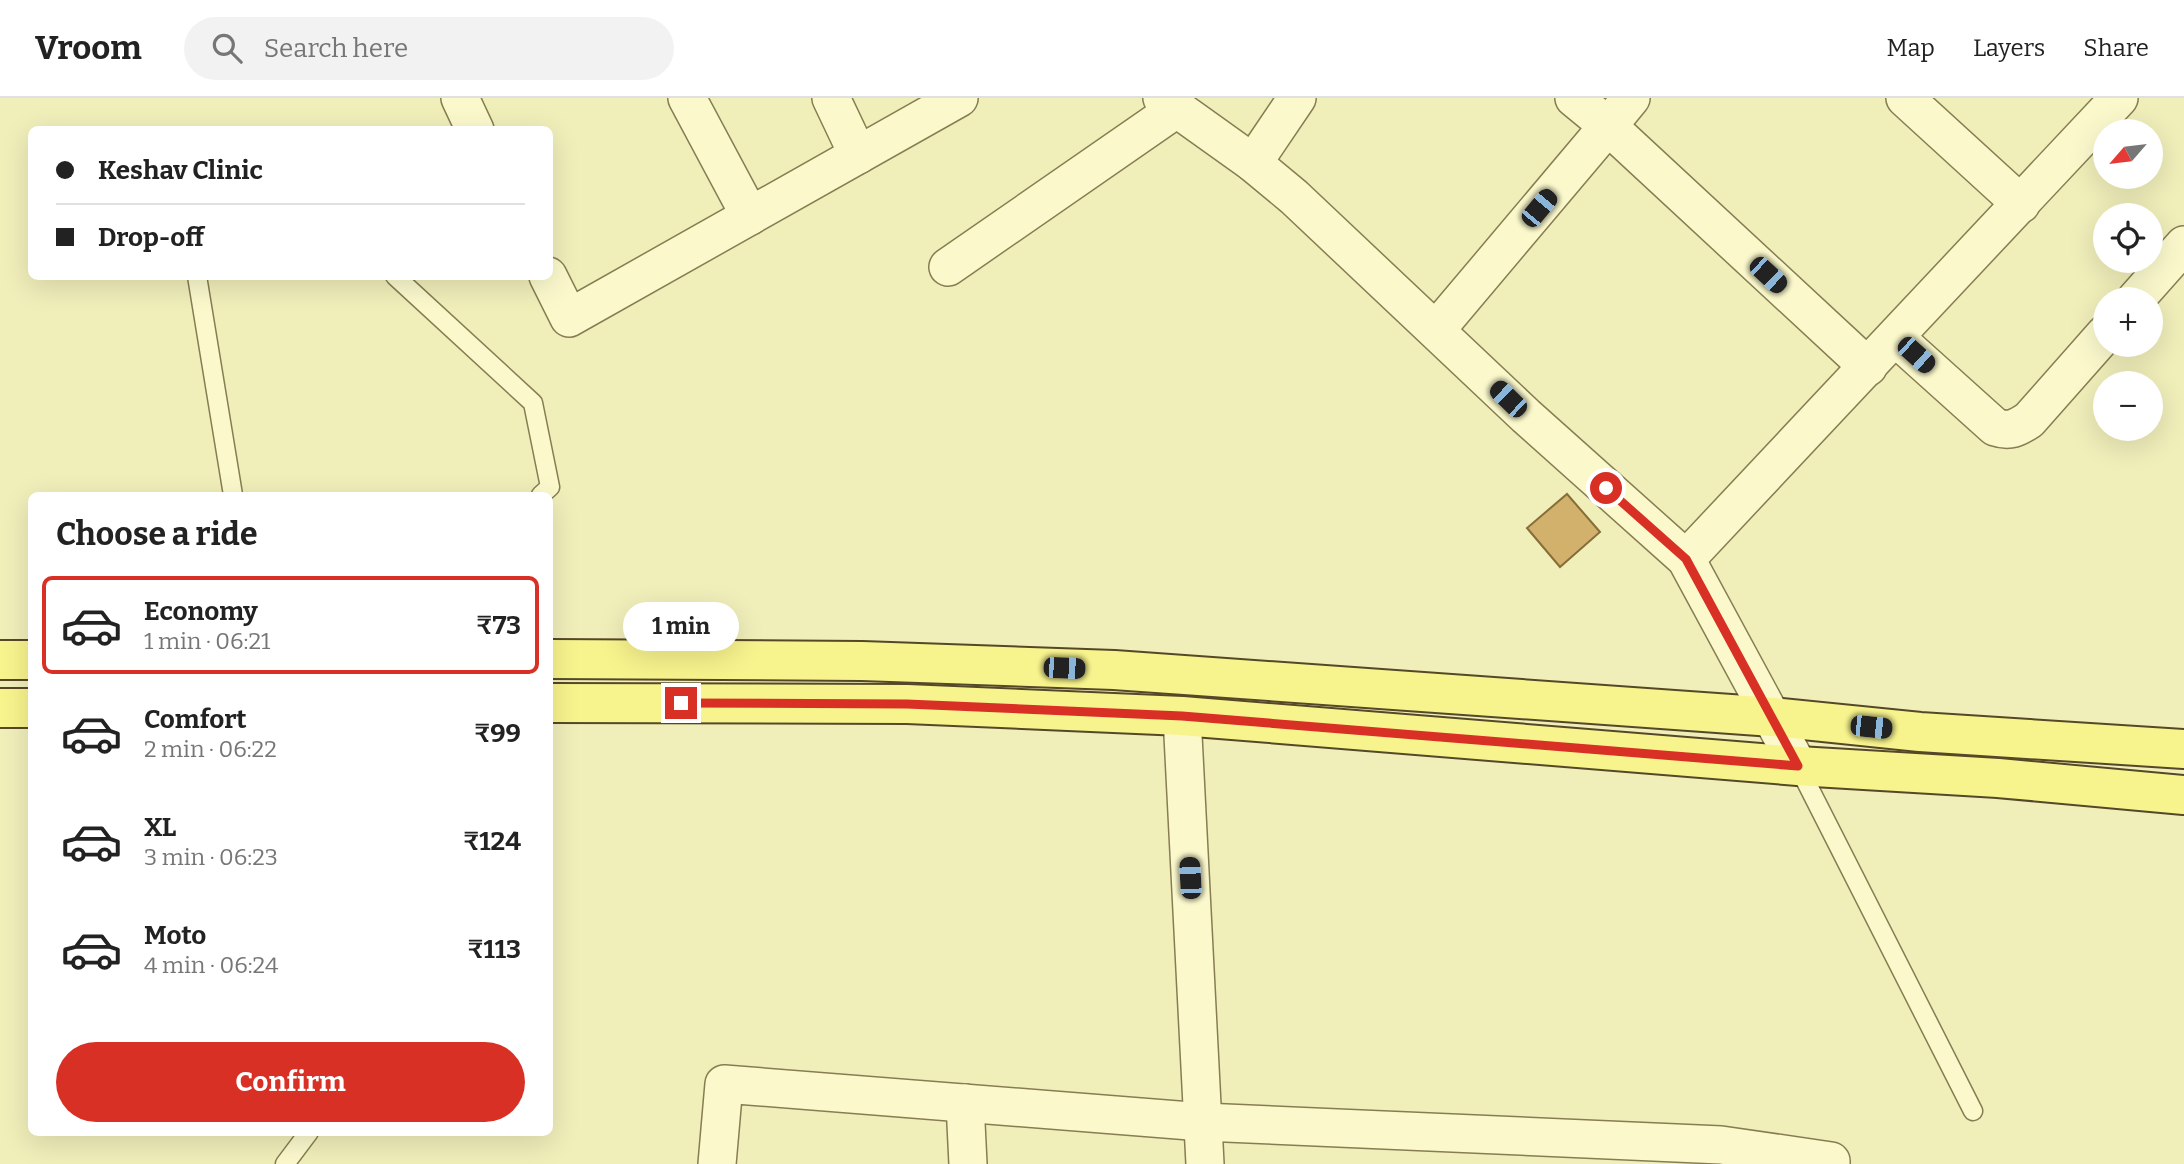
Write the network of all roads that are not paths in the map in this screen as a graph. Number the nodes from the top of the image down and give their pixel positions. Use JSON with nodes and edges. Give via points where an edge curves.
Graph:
{"nodes":[{"id":1,"x":460,"y":98,"type":"edge"},
{"id":2,"x":687,"y":98,"type":"edge"},
{"id":3,"x":831,"y":98,"type":"edge"},
{"id":4,"x":959,"y":98,"type":"edge"},
{"id":5,"x":1297,"y":98,"type":"edge"},
{"id":6,"x":1574,"y":98,"type":"edge"},
{"id":7,"x":1631,"y":98,"type":"edge"},
{"id":8,"x":1905,"y":98,"type":"edge"},
{"id":9,"x":2119,"y":98,"type":"edge"},
{"id":10,"x":1169,"y":103,"type":"edge"},
{"id":11,"x":473,"y":126,"type":"edge"},
{"id":12,"x":1608,"y":126,"type":"junction"},
{"id":13,"x":858,"y":155,"type":"junction"},
{"id":14,"x":1253,"y":163,"type":"junction"},
{"id":15,"x":2021,"y":204,"type":"junction"},
{"id":16,"x":750,"y":216,"type":"junction"},
{"id":17,"x":2184,"y":245,"type":"edge"},
{"id":18,"x":948,"y":267,"type":"dead end"},
{"id":19,"x":198,"y":280,"type":"edge"},
{"id":20,"x":400,"y":280,"type":"edge"},
{"id":21,"x":550,"y":280,"type":"edge"},
{"id":22,"x":2147,"y":287,"type":"edge"},
{"id":23,"x":1436,"y":330,"type":"junction"},
{"id":24,"x":1896,"y":338,"type":"junction"},
{"id":25,"x":2093,"y":348,"type":"edge"},
{"id":26,"x":1868,"y":367,"type":"junction"},
{"id":27,"x":233,"y":492,"type":"edge"},
{"id":28,"x":544,"y":492,"type":"edge"},
{"id":29,"x":1686,"y":559,"type":"junction"},
{"id":30,"x":553,"y":659,"type":"edge"},
{"id":31,"x":0,"y":660,"type":"edge"},
{"id":32,"x":28,"y":660,"type":"edge"},
{"id":33,"x":553,"y":703,"type":"edge"},
{"id":34,"x":0,"y":708,"type":"edge"},
{"id":35,"x":28,"y":708,"type":"edge"},
{"id":36,"x":1182,"y":716,"type":"junction"},
{"id":37,"x":1773,"y":717,"type":"junction"},
{"id":38,"x":2184,"y":748,"type":"edge"},
{"id":39,"x":1798,"y":766,"type":"junction"},
{"id":40,"x":2184,"y":795,"type":"edge"},
{"id":41,"x":965,"y":1103,"type":"junction"},
{"id":42,"x":1973,"y":1111,"type":"dead end"},
{"id":43,"x":1203,"y":1122,"type":"junction"},
{"id":44,"x":306,"y":1136,"type":"edge"},
{"id":45,"x":285,"y":1164,"type":"edge"},
{"id":46,"x":718,"y":1164,"type":"edge"},
{"id":47,"x":968,"y":1164,"type":"edge"},
{"id":48,"x":1205,"y":1164,"type":"edge"},
{"id":49,"x":1831,"y":1164,"type":"edge"}],
"edges":[{"from":1,"to":11,"type":"street"},
{"from":2,"to":16,"type":"street"},
{"from":3,"to":13,"type":"street"},
{"from":4,"to":13,"type":"street"},
{"from":5,"to":14,"type":"street"},
{"from":6,"to":12,"type":"street"},
{"from":7,"to":12,"type":"street"},
{"from":8,"to":15,"type":"street"},
{"from":9,"to":15,"type":"street"},
{"from":10,"to":14,"type":"street"},
{"from":10,"to":18,"type":"street"},
{"from":12,"to":23,"type":"street"},
{"from":12,"to":26,"type":"street"},
{"from":13,"to":16,"type":"street"},
{"from":14,"to":23,"type":"street"},
{"from":15,"to":24,"type":"street"},
{"from":16,"to":21,"type":"street","via":[[569,318]]},
{"from":17,"to":22,"type":"street"},
{"from":19,"to":27,"type":"lane"},
{"from":20,"to":28,"type":"lane","via":[[533,403],[550,487]]},
{"from":23,"to":29,"type":"street"},
{"from":24,"to":25,"type":"street","via":[[1995,426],[2006,430],[2029,420]]},
{"from":24,"to":26,"type":"street"},
{"from":26,"to":29,"type":"street"},
{"from":29,"to":37,"type":"street"},
{"from":30,"to":37,"type":"main road","via":[[862,661],[1114,670]]},
{"from":31,"to":32,"type":"main road"},
{"from":33,"to":36,"type":"main road","via":[[907,704]]},
{"from":34,"to":35,"type":"main road"},
{"from":36,"to":39,"type":"main road"},
{"from":36,"to":43,"type":"street"},
{"from":37,"to":38,"type":"main road","via":[[1920,732]]},
{"from":37,"to":39,"type":"street"},
{"from":39,"to":40,"type":"main road"},
{"from":39,"to":42,"type":"lane"},
{"from":41,"to":43,"type":"street"},
{"from":41,"to":46,"type":"street","via":[[724,1084]]},
{"from":41,"to":47,"type":"street"},
{"from":43,"to":48,"type":"street"},
{"from":43,"to":49,"type":"street","via":[[1721,1146]]},
{"from":44,"to":45,"type":"lane"}]}
